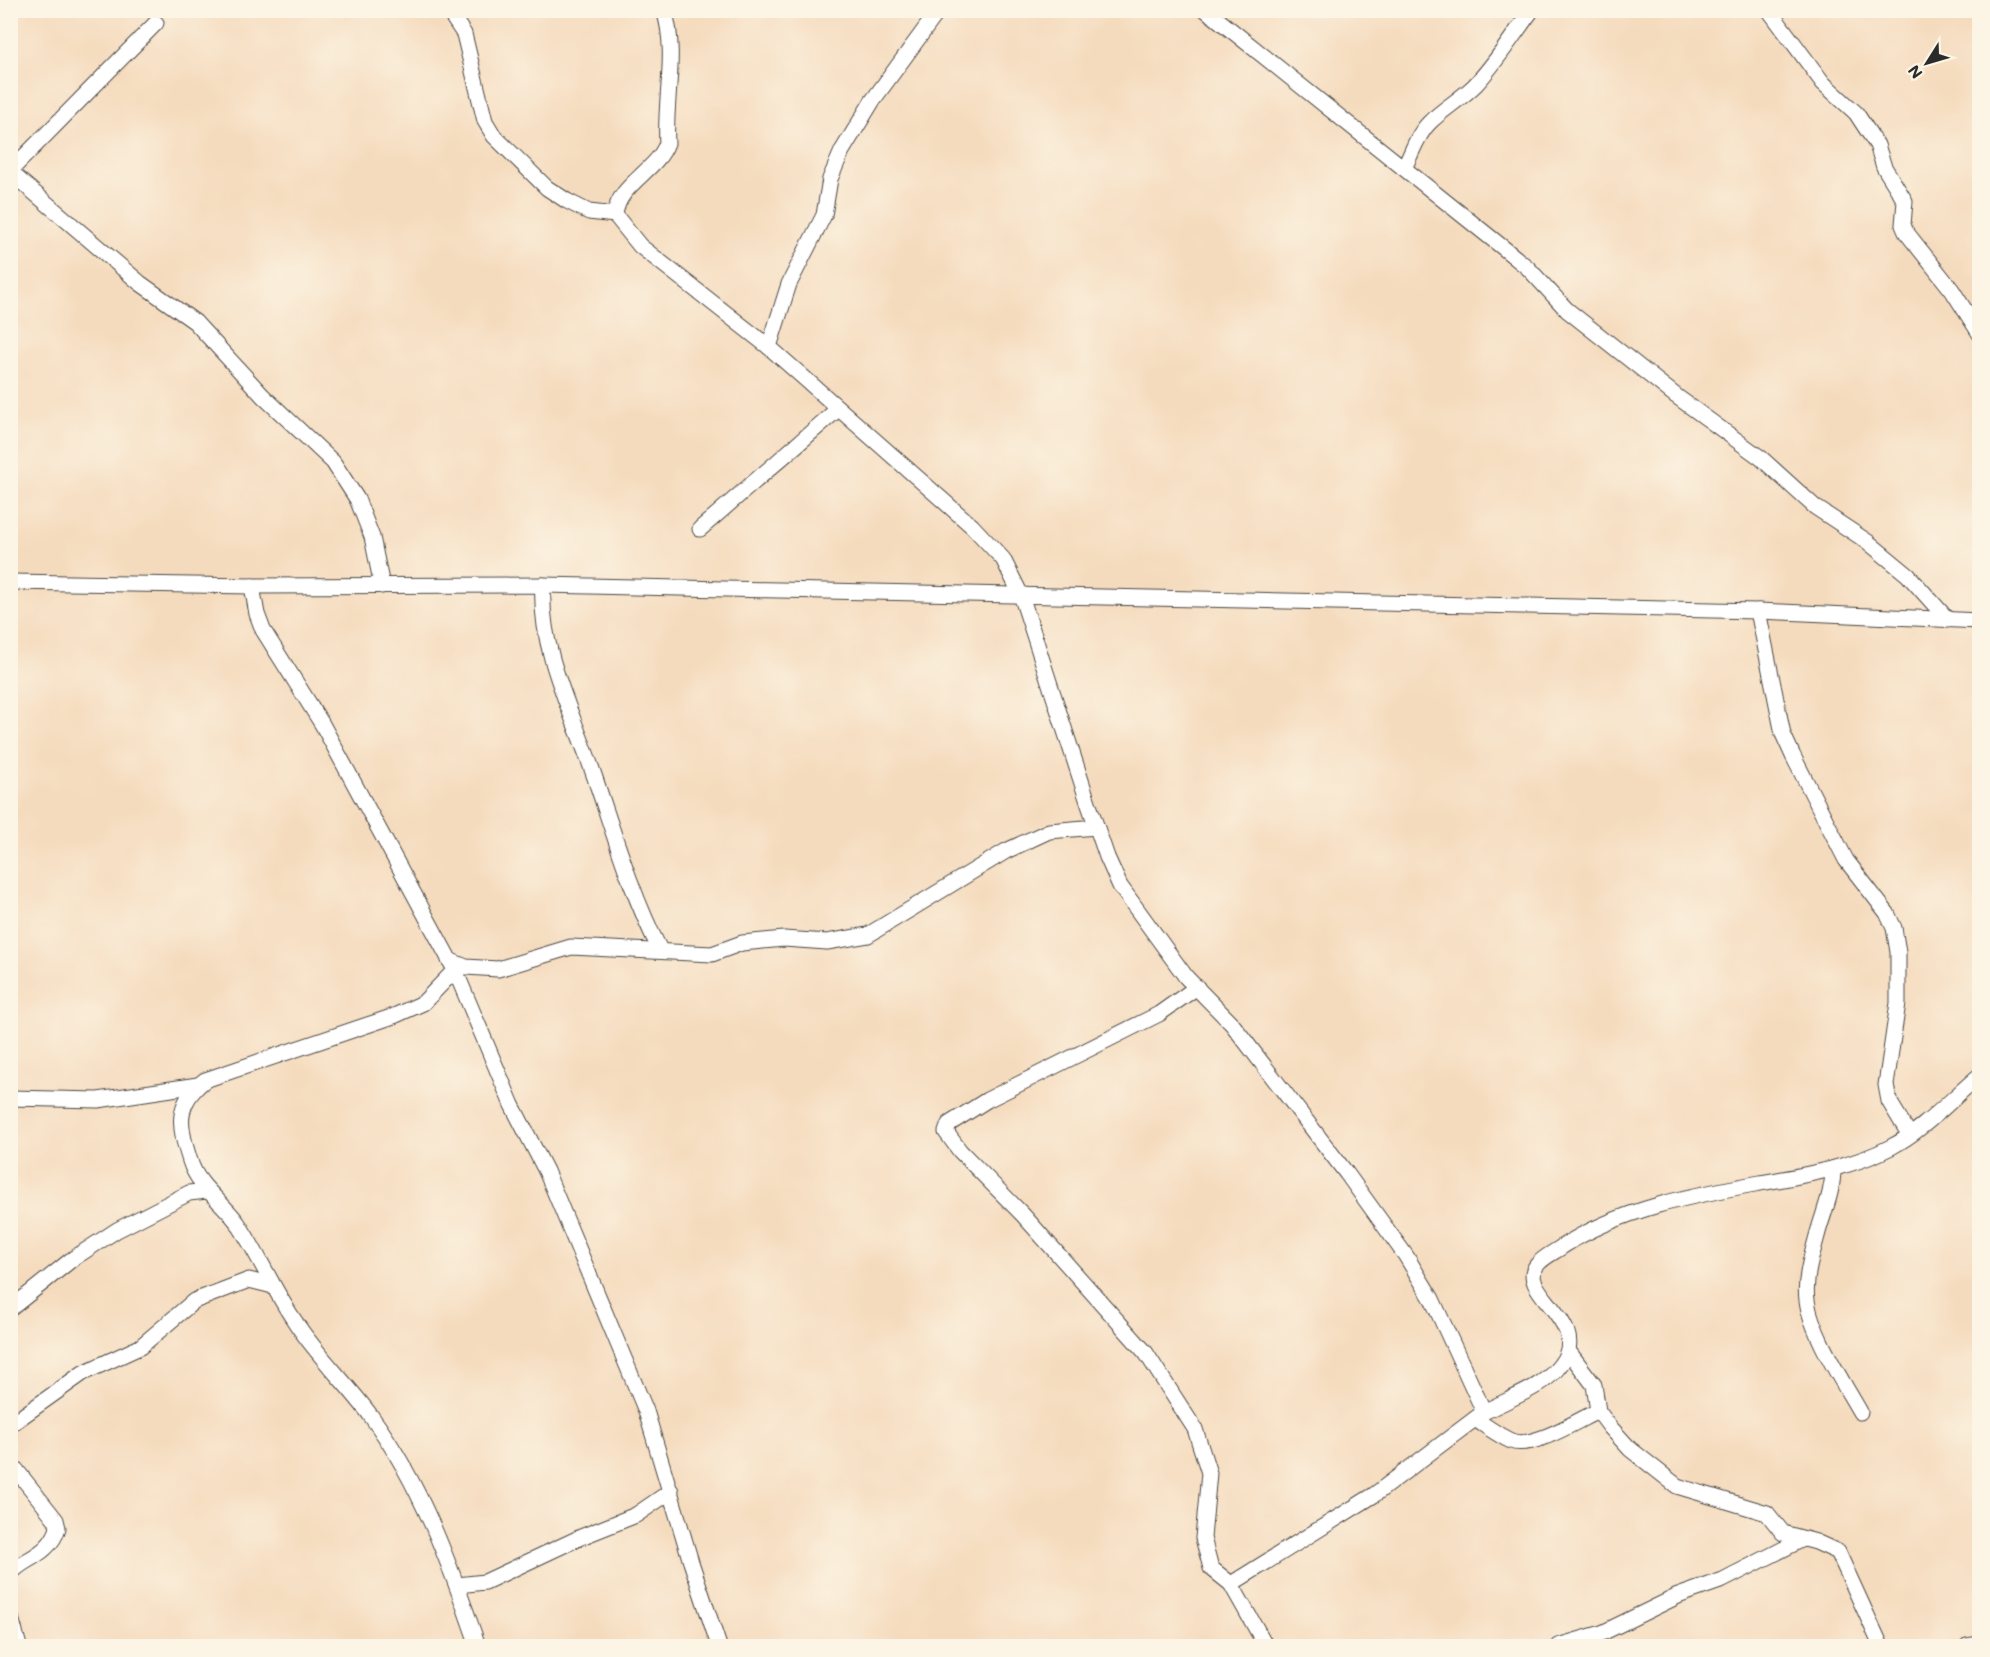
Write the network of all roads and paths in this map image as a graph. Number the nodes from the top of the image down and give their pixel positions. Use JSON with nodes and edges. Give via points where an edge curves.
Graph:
{"nodes":[{"id":1,"x":448,"y":10,"type":"edge"},
{"id":2,"x":664,"y":10,"type":"edge"},
{"id":3,"x":939,"y":10,"type":"edge"},
{"id":4,"x":1206,"y":10,"type":"edge"},
{"id":5,"x":1532,"y":10,"type":"edge"},
{"id":6,"x":1769,"y":10,"type":"edge"},
{"id":7,"x":156,"y":22,"type":"dead end"},
{"id":8,"x":1404,"y":168,"type":"junction"},
{"id":9,"x":10,"y":172,"type":"edge"},
{"id":10,"x":615,"y":215,"type":"junction"},
{"id":11,"x":1980,"y":334,"type":"edge"},
{"id":12,"x":769,"y":347,"type":"junction"},
{"id":13,"x":838,"y":409,"type":"junction"},
{"id":14,"x":700,"y":529,"type":"dead end"},
{"id":15,"x":10,"y":582,"type":"edge"},
{"id":16,"x":543,"y":585,"type":"junction"},
{"id":17,"x":252,"y":586,"type":"junction"},
{"id":18,"x":382,"y":586,"type":"junction"},
{"id":19,"x":1021,"y":595,"type":"junction"},
{"id":20,"x":1758,"y":611,"type":"junction"},
{"id":21,"x":1948,"y":620,"type":"junction"},
{"id":22,"x":1980,"y":621,"type":"edge"},
{"id":23,"x":1096,"y":827,"type":"junction"},
{"id":24,"x":660,"y":950,"type":"junction"},
{"id":25,"x":452,"y":965,"type":"junction"},
{"id":26,"x":1197,"y":987,"type":"junction"},
{"id":27,"x":1980,"y":1075,"type":"edge"},
{"id":28,"x":199,"y":1085,"type":"junction"},
{"id":29,"x":158,"y":1092,"type":"junction"},
{"id":30,"x":10,"y":1098,"type":"edge"},
{"id":31,"x":180,"y":1116,"type":"junction"},
{"id":32,"x":1910,"y":1134,"type":"junction"},
{"id":33,"x":1833,"y":1169,"type":"junction"},
{"id":34,"x":194,"y":1170,"type":"junction"},
{"id":35,"x":207,"y":1191,"type":"junction"},
{"id":36,"x":189,"y":1193,"type":"junction"},
{"id":37,"x":261,"y":1263,"type":"junction"},
{"id":38,"x":249,"y":1280,"type":"junction"},
{"id":39,"x":273,"y":1286,"type":"junction"},
{"id":40,"x":10,"y":1309,"type":"edge"},
{"id":41,"x":1565,"y":1359,"type":"junction"},
{"id":42,"x":1598,"y":1411,"type":"junction"},
{"id":43,"x":1860,"y":1412,"type":"dead end"},
{"id":44,"x":1480,"y":1416,"type":"junction"},
{"id":45,"x":10,"y":1425,"type":"edge"},
{"id":46,"x":10,"y":1462,"type":"edge"},
{"id":47,"x":671,"y":1491,"type":"junction"},
{"id":48,"x":1803,"y":1539,"type":"junction"},
{"id":49,"x":10,"y":1576,"type":"edge"},
{"id":50,"x":485,"y":1582,"type":"junction"},
{"id":51,"x":1231,"y":1584,"type":"junction"},
{"id":52,"x":458,"y":1585,"type":"junction"},
{"id":53,"x":467,"y":1609,"type":"junction"},
{"id":54,"x":10,"y":1614,"type":"edge"},
{"id":55,"x":1980,"y":1644,"type":"edge"},
{"id":56,"x":19,"y":1647,"type":"edge"},
{"id":57,"x":478,"y":1647,"type":"edge"},
{"id":58,"x":719,"y":1647,"type":"edge"},
{"id":59,"x":1266,"y":1647,"type":"edge"},
{"id":60,"x":1558,"y":1647,"type":"edge"},
{"id":61,"x":1881,"y":1647,"type":"edge"},
{"id":62,"x":1967,"y":1647,"type":"edge"}],
"edges":[{"from":1,"to":10,"type":"street","via":[[467,43],[485,121],[494,136],[547,188],[589,213]]},
{"from":2,"to":10,"type":"street","via":[[671,57],[667,142],[662,156],[627,189]]},
{"from":3,"to":12,"type":"street","via":[[873,100],[842,151],[830,179],[824,214],[789,284]]},
{"from":4,"to":8,"type":"street"},
{"from":5,"to":8,"type":"street","via":[[1476,84],[1420,133]]},
{"from":6,"to":11,"type":"street","via":[[1823,82],[1856,113],[1872,137],[1884,167],[1905,201],[1905,232],[1952,290]]},
{"from":7,"to":9,"type":"street"},
{"from":8,"to":21,"type":"street","via":[[1528,268],[1567,310],[1761,458],[1815,507],[1868,542],[1908,575]]},
{"from":9,"to":18,"type":"street","via":[[140,283],[195,322],[263,396],[333,462],[357,499],[372,537]]},
{"from":10,"to":12,"type":"street","via":[[640,246]]},
{"from":12,"to":13,"type":"street"},
{"from":13,"to":14,"type":"street"},
{"from":13,"to":19,"type":"street","via":[[972,526],[1003,559]]},
{"from":15,"to":17,"type":"street"},
{"from":16,"to":18,"type":"street"},
{"from":16,"to":19,"type":"street"},
{"from":16,"to":24,"type":"street","via":[[542,612],[562,693],[640,910]]},
{"from":17,"to":18,"type":"street"},
{"from":17,"to":25,"type":"street","via":[[263,630],[322,724]]},
{"from":19,"to":20,"type":"street"},
{"from":19,"to":23,"type":"street"},
{"from":20,"to":21,"type":"street"},
{"from":20,"to":32,"type":"street","via":[[1781,724],[1792,756],[1846,860],[1894,928],[1899,1003],[1886,1085],[1889,1101]]},
{"from":21,"to":22,"type":"street"},
{"from":23,"to":24,"type":"street","via":[[1049,831],[1006,851],[868,935],[827,942],[784,939],[742,943],[712,954]]},
{"from":23,"to":26,"type":"street","via":[[1120,886]]},
{"from":24,"to":25,"type":"street","via":[[571,947],[498,969]]},
{"from":25,"to":28,"type":"street","via":[[423,1003]]},
{"from":25,"to":47,"type":"street","via":[[512,1105],[546,1171],[646,1411]]},
{"from":26,"to":44,"type":"street","via":[[1232,1024],[1406,1256],[1432,1299]]},
{"from":26,"to":51,"type":"street","via":[[1159,1014],[987,1100],[949,1124],[946,1132],[1146,1353],[1195,1429],[1209,1473],[1203,1538],[1211,1568]]},
{"from":27,"to":32,"type":"street"},
{"from":28,"to":29,"type":"street"},
{"from":28,"to":31,"type":"street","via":[[186,1099]]},
{"from":29,"to":30,"type":"street","via":[[80,1101]]},
{"from":29,"to":31,"type":"street"},
{"from":31,"to":34,"type":"street"},
{"from":32,"to":33,"type":"street","via":[[1892,1146]]},
{"from":33,"to":41,"type":"street","via":[[1677,1200],[1585,1232],[1539,1262],[1533,1278],[1569,1334]]},
{"from":33,"to":43,"type":"street","via":[[1833,1187],[1817,1235],[1807,1300],[1830,1359]]},
{"from":34,"to":35,"type":"street"},
{"from":34,"to":36,"type":"street"},
{"from":35,"to":36,"type":"street"},
{"from":35,"to":37,"type":"street","via":[[235,1220]]},
{"from":36,"to":40,"type":"street","via":[[117,1230],[71,1260]]},
{"from":37,"to":38,"type":"street"},
{"from":37,"to":39,"type":"street"},
{"from":38,"to":39,"type":"street"},
{"from":38,"to":45,"type":"street","via":[[194,1301],[141,1347],[83,1374]]},
{"from":39,"to":52,"type":"street","via":[[295,1322],[352,1390],[394,1452]]},
{"from":41,"to":42,"type":"street","via":[[1585,1374],[1597,1390]]},
{"from":41,"to":44,"type":"street","via":[[1530,1388]]},
{"from":42,"to":44,"type":"street","via":[[1533,1442],[1521,1443],[1512,1442]]},
{"from":42,"to":48,"type":"street","via":[[1630,1449],[1677,1486],[1767,1513],[1783,1533]]},
{"from":44,"to":51,"type":"street","via":[[1374,1495]]},
{"from":46,"to":49,"type":"street","via":[[56,1520],[58,1528],[42,1554],[13,1570]]},
{"from":47,"to":50,"type":"street","via":[[636,1515]]},
{"from":47,"to":58,"type":"street"},
{"from":48,"to":60,"type":"street","via":[[1723,1580]]},
{"from":48,"to":61,"type":"street","via":[[1839,1552]]},
{"from":50,"to":52,"type":"street"},
{"from":50,"to":53,"type":"street"},
{"from":51,"to":59,"type":"street"},
{"from":52,"to":53,"type":"street"},
{"from":53,"to":57,"type":"street"},
{"from":54,"to":56,"type":"street"},
{"from":55,"to":62,"type":"street"}]}
